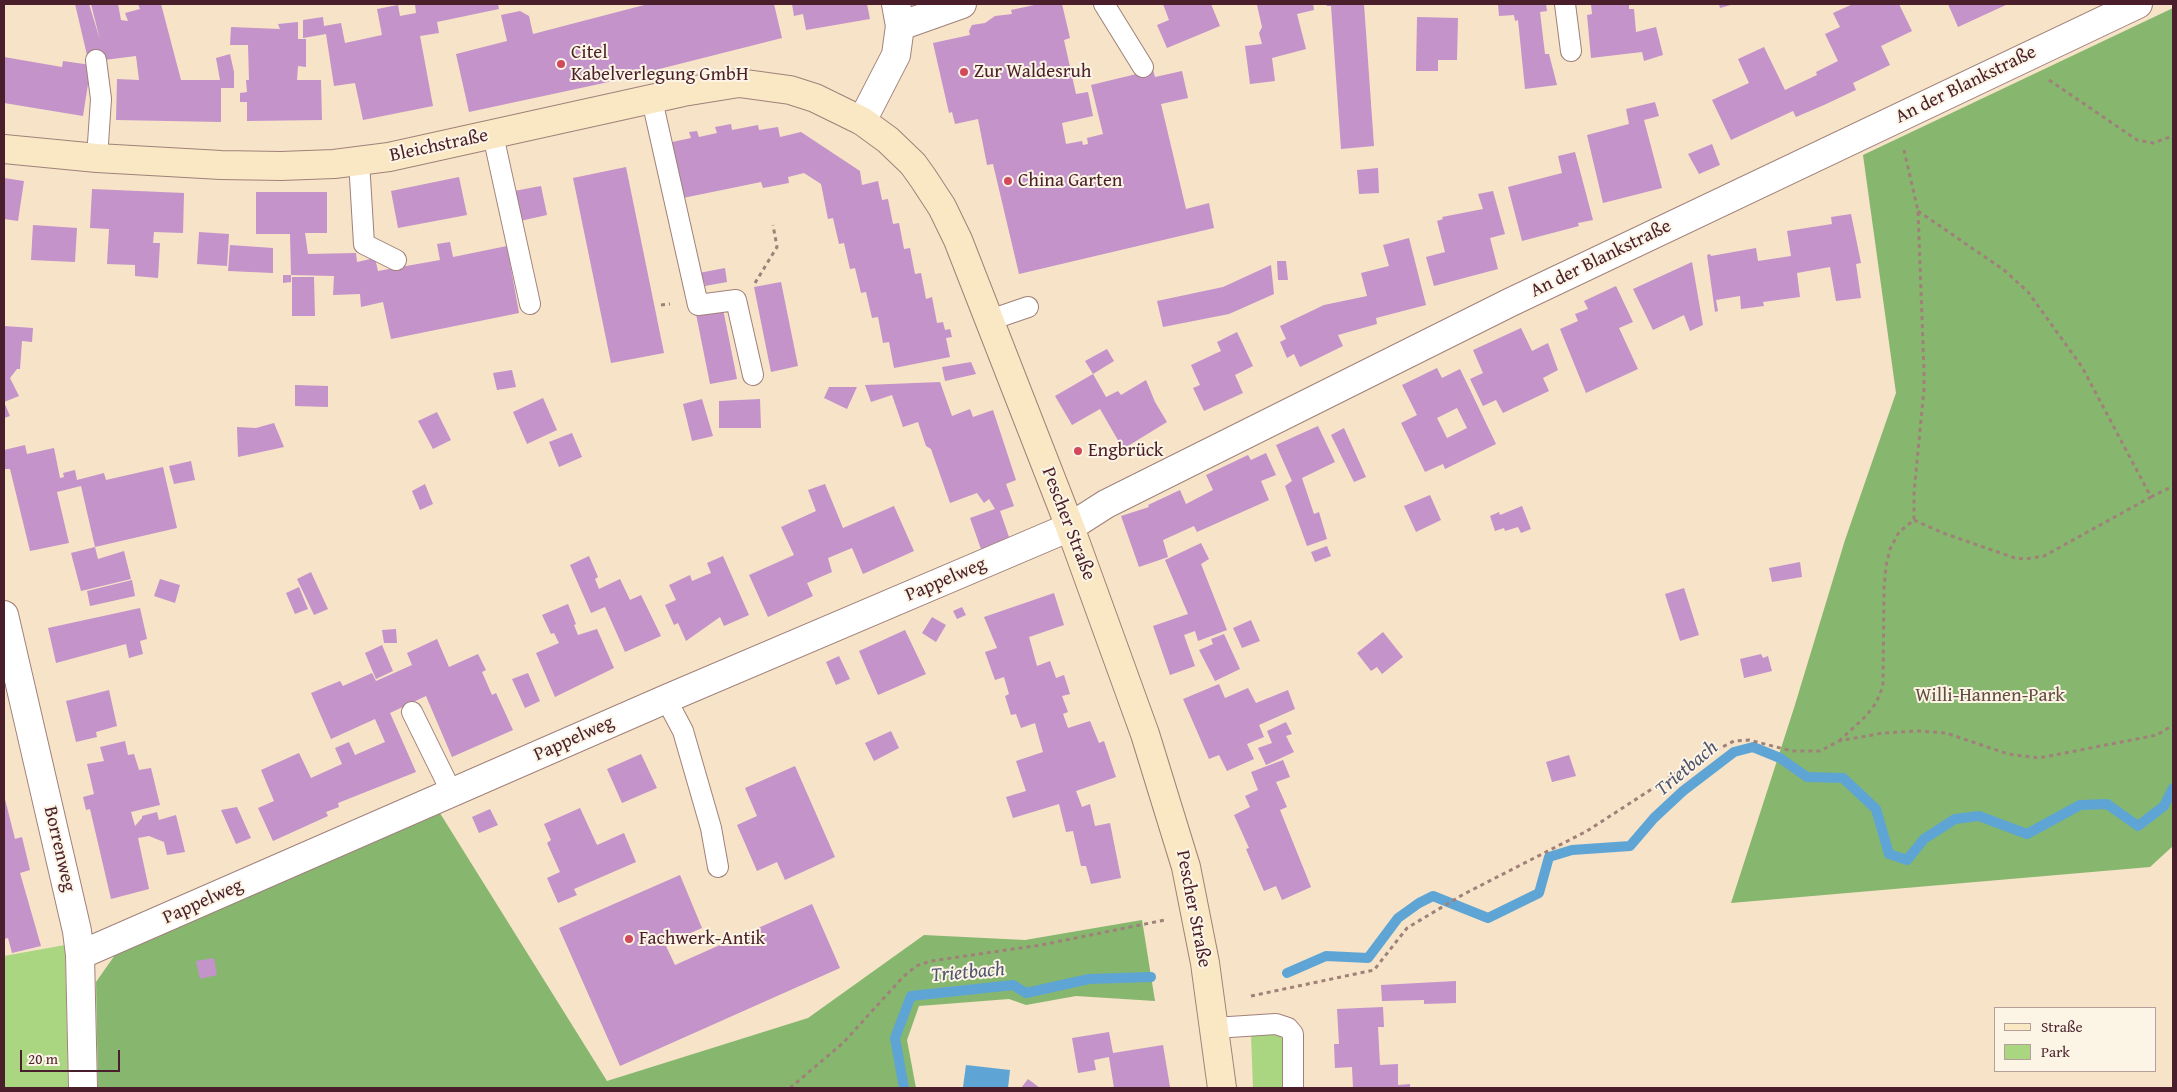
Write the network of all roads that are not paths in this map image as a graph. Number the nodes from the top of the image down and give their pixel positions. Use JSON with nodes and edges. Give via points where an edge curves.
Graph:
{"nodes":[{"id":1,"x":962,"y":4,"type":"edge"},
{"id":2,"x":1104,"y":4,"type":"edge"},
{"id":3,"x":1565,"y":4,"type":"edge"},
{"id":4,"x":2138,"y":4,"type":"edge"},
{"id":5,"x":898,"y":15,"type":"edge"},
{"id":6,"x":1571,"y":51,"type":"dead end"},
{"id":7,"x":96,"y":60,"type":"dead end"},
{"id":8,"x":1143,"y":67,"type":"dead end"},
{"id":9,"x":652,"y":100,"type":"junction"},
{"id":10,"x":862,"y":121,"type":"junction"},
{"id":11,"x":493,"y":135,"type":"junction"},
{"id":12,"x":4,"y":149,"type":"edge"},
{"id":13,"x":97,"y":158,"type":"junction"},
{"id":14,"x":360,"y":161,"type":"junction"},
{"id":15,"x":396,"y":260,"type":"dead end"},
{"id":16,"x":530,"y":304,"type":"dead end"},
{"id":17,"x":1028,"y":308,"type":"dead end"},
{"id":18,"x":990,"y":320,"type":"junction"},
{"id":19,"x":753,"y":375,"type":"dead end"},
{"id":20,"x":1070,"y":526,"type":"junction"},
{"id":21,"x":4,"y":615,"type":"edge"},
{"id":22,"x":666,"y":699,"type":"junction"},
{"id":23,"x":412,"y":712,"type":"dead end"},
{"id":24,"x":452,"y":793,"type":"junction"},
{"id":25,"x":718,"y":867,"type":"dead end"},
{"id":26,"x":80,"y":955,"type":"junction"},
{"id":27,"x":1212,"y":1009,"type":"junction"},
{"id":28,"x":83,"y":1088,"type":"edge"},
{"id":29,"x":1222,"y":1088,"type":"edge"},
{"id":30,"x":1293,"y":1088,"type":"edge"}],
"edges":[{"from":1,"to":5,"type":"street"},
{"from":2,"to":8,"type":"lane"},
{"from":3,"to":6,"type":"lane"},
{"from":4,"to":20,"type":"street","name":"An der Blankstraße","via":[[1512,302],[1106,504]]},
{"from":5,"to":10,"type":"street","via":[[896,56]]},
{"from":7,"to":13,"type":"lane","via":[[101,99]]},
{"from":9,"to":10,"type":"main road","name":"Bleichstraße","via":[[725,84],[750,84],[790,90],[822,101]]},
{"from":9,"to":11,"type":"main road","name":"Bleichstraße"},
{"from":9,"to":19,"type":"lane","via":[[698,305],[736,300]]},
{"from":10,"to":18,"type":"main road","name":"Pescher Straße","via":[[901,151],[933,192],[950,222]]},
{"from":11,"to":14,"type":"main road","name":"Bleichstraße"},
{"from":11,"to":16,"type":"lane"},
{"from":12,"to":13,"type":"main road","name":"Bleichstraße"},
{"from":13,"to":14,"type":"main road","name":"Bleichstraße","via":[[281,166]]},
{"from":14,"to":15,"type":"lane","via":[[364,244]]},
{"from":17,"to":18,"type":"lane"},
{"from":18,"to":20,"type":"main road","name":"Pescher Straße"},
{"from":20,"to":22,"type":"street","name":"Pappelweg"},
{"from":20,"to":27,"type":"main road","name":"Pescher Straße","via":[[1180,842]]},
{"from":21,"to":26,"type":"street","name":"Borrenweg","via":[[71,899]]},
{"from":22,"to":24,"type":"street","name":"Pappelweg"},
{"from":22,"to":25,"type":"lane","via":[[682,731],[711,828]]},
{"from":23,"to":24,"type":"lane"},
{"from":24,"to":26,"type":"street","name":"Pappelweg"},
{"from":26,"to":28,"type":"street","name":"Borrenweg"},
{"from":27,"to":29,"type":"main road","name":"Pescher Straße"},
{"from":27,"to":30,"type":"lane","via":[[1288,1028],[1293,1034]]}]}
